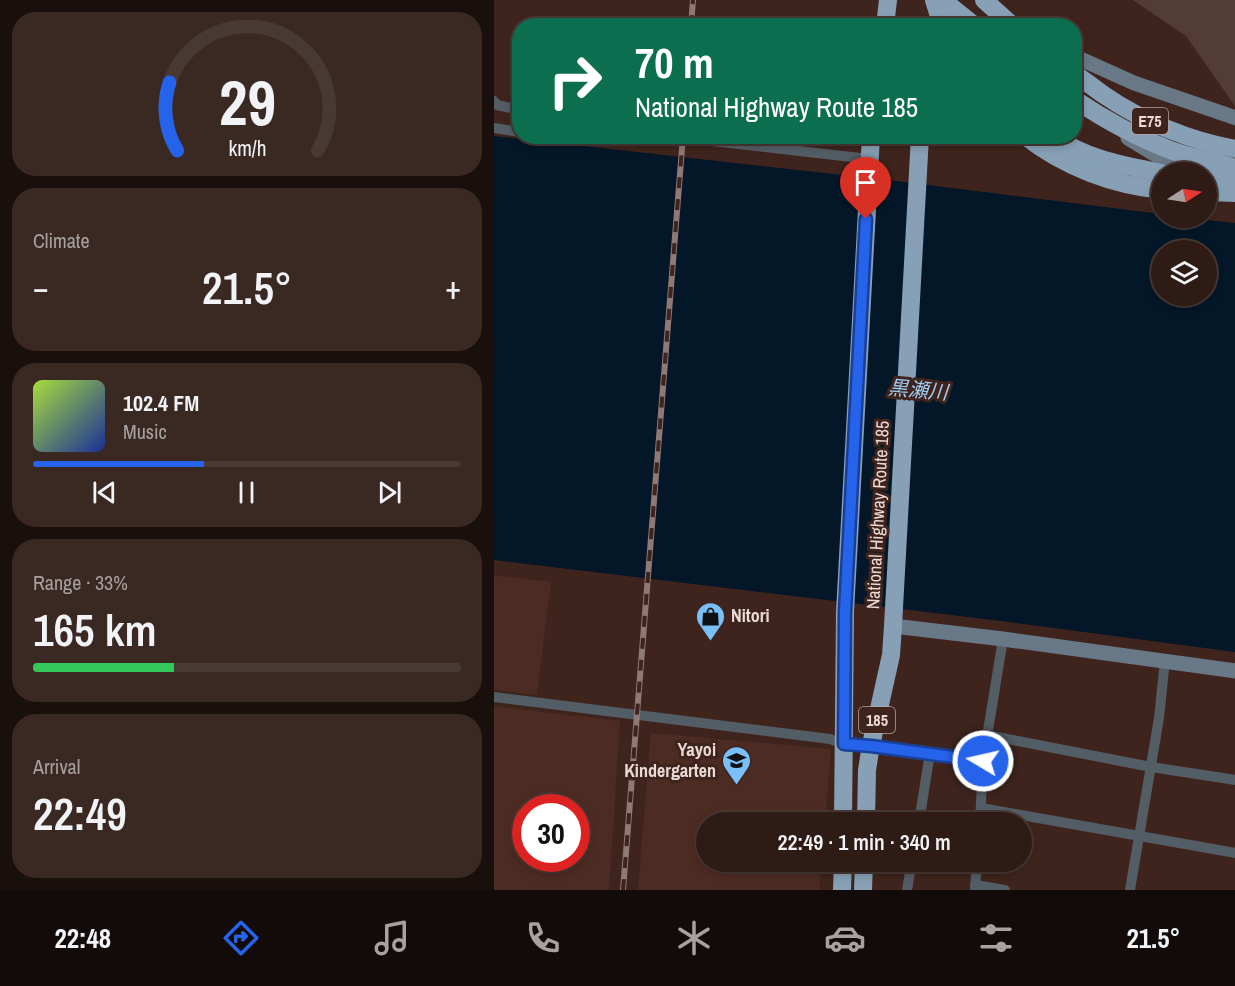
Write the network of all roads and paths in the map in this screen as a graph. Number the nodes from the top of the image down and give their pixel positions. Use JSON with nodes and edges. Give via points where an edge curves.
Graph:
{"nodes":[{"id":1,"x":888,"y":0,"type":"edge"},
{"id":2,"x":934,"y":0,"type":"edge"},
{"id":3,"x":944,"y":0,"type":"edge"},
{"id":4,"x":984,"y":0,"type":"edge"},
{"id":5,"x":886,"y":18,"type":"edge"},
{"id":6,"x":939,"y":18,"type":"edge"},
{"id":7,"x":940,"y":18,"type":"edge"},
{"id":8,"x":952,"y":18,"type":"edge"},
{"id":9,"x":965,"y":18,"type":"edge"},
{"id":10,"x":1004,"y":18,"type":"edge"},
{"id":11,"x":1010,"y":18,"type":"edge"},
{"id":12,"x":1082,"y":60,"type":"edge"},
{"id":13,"x":1082,"y":79,"type":"edge"},
{"id":14,"x":494,"y":101,"type":"edge"},
{"id":15,"x":1082,"y":104,"type":"edge"},
{"id":16,"x":1082,"y":104,"type":"edge"},
{"id":17,"x":512,"y":108,"type":"edge"},
{"id":18,"x":1235,"y":118,"type":"edge"},
{"id":19,"x":494,"y":128,"type":"edge"},
{"id":20,"x":512,"y":131,"type":"edge"},
{"id":21,"x":722,"y":144,"type":"edge"},
{"id":22,"x":870,"y":144,"type":"edge"},
{"id":23,"x":919,"y":144,"type":"edge"},
{"id":24,"x":1037,"y":144,"type":"edge"},
{"id":25,"x":1067,"y":144,"type":"edge"},
{"id":26,"x":1235,"y":149,"type":"edge"},
{"id":27,"x":1168,"y":162,"type":"edge"},
{"id":28,"x":869,"y":166,"type":"junction"},
{"id":29,"x":1235,"y":168,"type":"edge"},
{"id":30,"x":1151,"y":171,"type":"edge"},
{"id":31,"x":1217,"y":177,"type":"edge"},
{"id":32,"x":1235,"y":177,"type":"edge"},
{"id":33,"x":1217,"y":186,"type":"edge"},
{"id":34,"x":1151,"y":188,"type":"edge"},
{"id":35,"x":1217,"y":192,"type":"edge"},
{"id":36,"x":1235,"y":192,"type":"edge"},
{"id":37,"x":893,"y":622,"type":"junction"},
{"id":38,"x":1003,"y":639,"type":"junction"},
{"id":39,"x":1165,"y":660,"type":"junction"},
{"id":40,"x":1235,"y":671,"type":"edge"},
{"id":41,"x":494,"y":697,"type":"edge"},
{"id":42,"x":987,"y":735,"type":"junction"},
{"id":43,"x":844,"y":744,"type":"junction"},
{"id":44,"x":871,"y":746,"type":"junction"},
{"id":45,"x":930,"y":753,"type":"junction"},
{"id":46,"x":983,"y":761,"type":"junction"},
{"id":47,"x":1151,"y":767,"type":"junction"},
{"id":48,"x":1235,"y":780,"type":"edge"},
{"id":49,"x":981,"y":808,"type":"junction"},
{"id":50,"x":843,"y":812,"type":"edge"},
{"id":51,"x":866,"y":812,"type":"edge"},
{"id":52,"x":921,"y":812,"type":"edge"},
{"id":53,"x":981,"y":812,"type":"edge"},
{"id":54,"x":1139,"y":837,"type":"junction"},
{"id":55,"x":1235,"y":853,"type":"edge"},
{"id":56,"x":843,"y":872,"type":"edge"},
{"id":57,"x":864,"y":872,"type":"edge"},
{"id":58,"x":910,"y":872,"type":"edge"},
{"id":59,"x":976,"y":872,"type":"edge"},
{"id":60,"x":975,"y":887,"type":"edge"},
{"id":61,"x":842,"y":890,"type":"edge"},
{"id":62,"x":863,"y":890,"type":"edge"},
{"id":63,"x":907,"y":890,"type":"edge"},
{"id":64,"x":1005,"y":890,"type":"edge"},
{"id":65,"x":1130,"y":890,"type":"edge"}],
"edges":[{"from":1,"to":5,"type":"highway"},
{"from":2,"to":7,"type":"highway","bridge":true},
{"from":3,"to":6,"type":"highway"},
{"from":3,"to":8,"type":"highway","bridge":true},
{"from":3,"to":9,"type":"highway"},
{"from":4,"to":10,"type":"highway"},
{"from":4,"to":11,"type":"street"},
{"from":12,"to":18,"type":"street","via":[[1134,83]]},
{"from":13,"to":26,"type":"highway","number":"E75","via":[[1160,126]]},
{"from":14,"to":17,"type":"street"},
{"from":15,"to":29,"type":"highway","number":"E75","via":[[1154,144]]},
{"from":16,"to":27,"type":"street"},
{"from":19,"to":20,"type":"street"},
{"from":21,"to":28,"type":"street"},
{"from":22,"to":28,"type":"highway","name":"National Highway Route 185","number":"185"},
{"from":23,"to":37,"type":"highway","name":"National Highway Route 185","number":"185"},
{"from":24,"to":34,"type":"highway","via":[[1085,171]]},
{"from":25,"to":30,"type":"highway","via":[[1087,155]]},
{"from":28,"to":43,"type":"highway","name":"National Highway Route 185","number":"185","via":[[845,612]]},
{"from":31,"to":32,"type":"highway"},
{"from":33,"to":36,"type":"street"},
{"from":35,"to":36,"type":"highway"},
{"from":37,"to":38,"type":"street"},
{"from":37,"to":44,"type":"highway","name":"National Highway Route 185","number":"185"},
{"from":38,"to":39,"type":"street"},
{"from":38,"to":42,"type":"street"},
{"from":39,"to":40,"type":"street"},
{"from":39,"to":47,"type":"street"},
{"from":41,"to":43,"type":"street","via":[[830,739]]},
{"from":42,"to":46,"type":"street"},
{"from":42,"to":47,"type":"street"},
{"from":43,"to":44,"type":"street"},
{"from":43,"to":50,"type":"highway","name":"National Highway Route 185","number":"185"},
{"from":44,"to":45,"type":"street"},
{"from":44,"to":51,"type":"highway","name":"National Highway Route 185","number":"185"},
{"from":45,"to":46,"type":"street"},
{"from":45,"to":52,"type":"street"},
{"from":46,"to":49,"type":"street"},
{"from":47,"to":48,"type":"street"},
{"from":47,"to":54,"type":"street"},
{"from":49,"to":53,"type":"street"},
{"from":49,"to":54,"type":"street"},
{"from":54,"to":55,"type":"street"},
{"from":54,"to":65,"type":"street"},
{"from":56,"to":61,"type":"highway"},
{"from":57,"to":62,"type":"highway"},
{"from":58,"to":63,"type":"street"},
{"from":59,"to":60,"type":"street"},
{"from":60,"to":64,"type":"street"}]}
